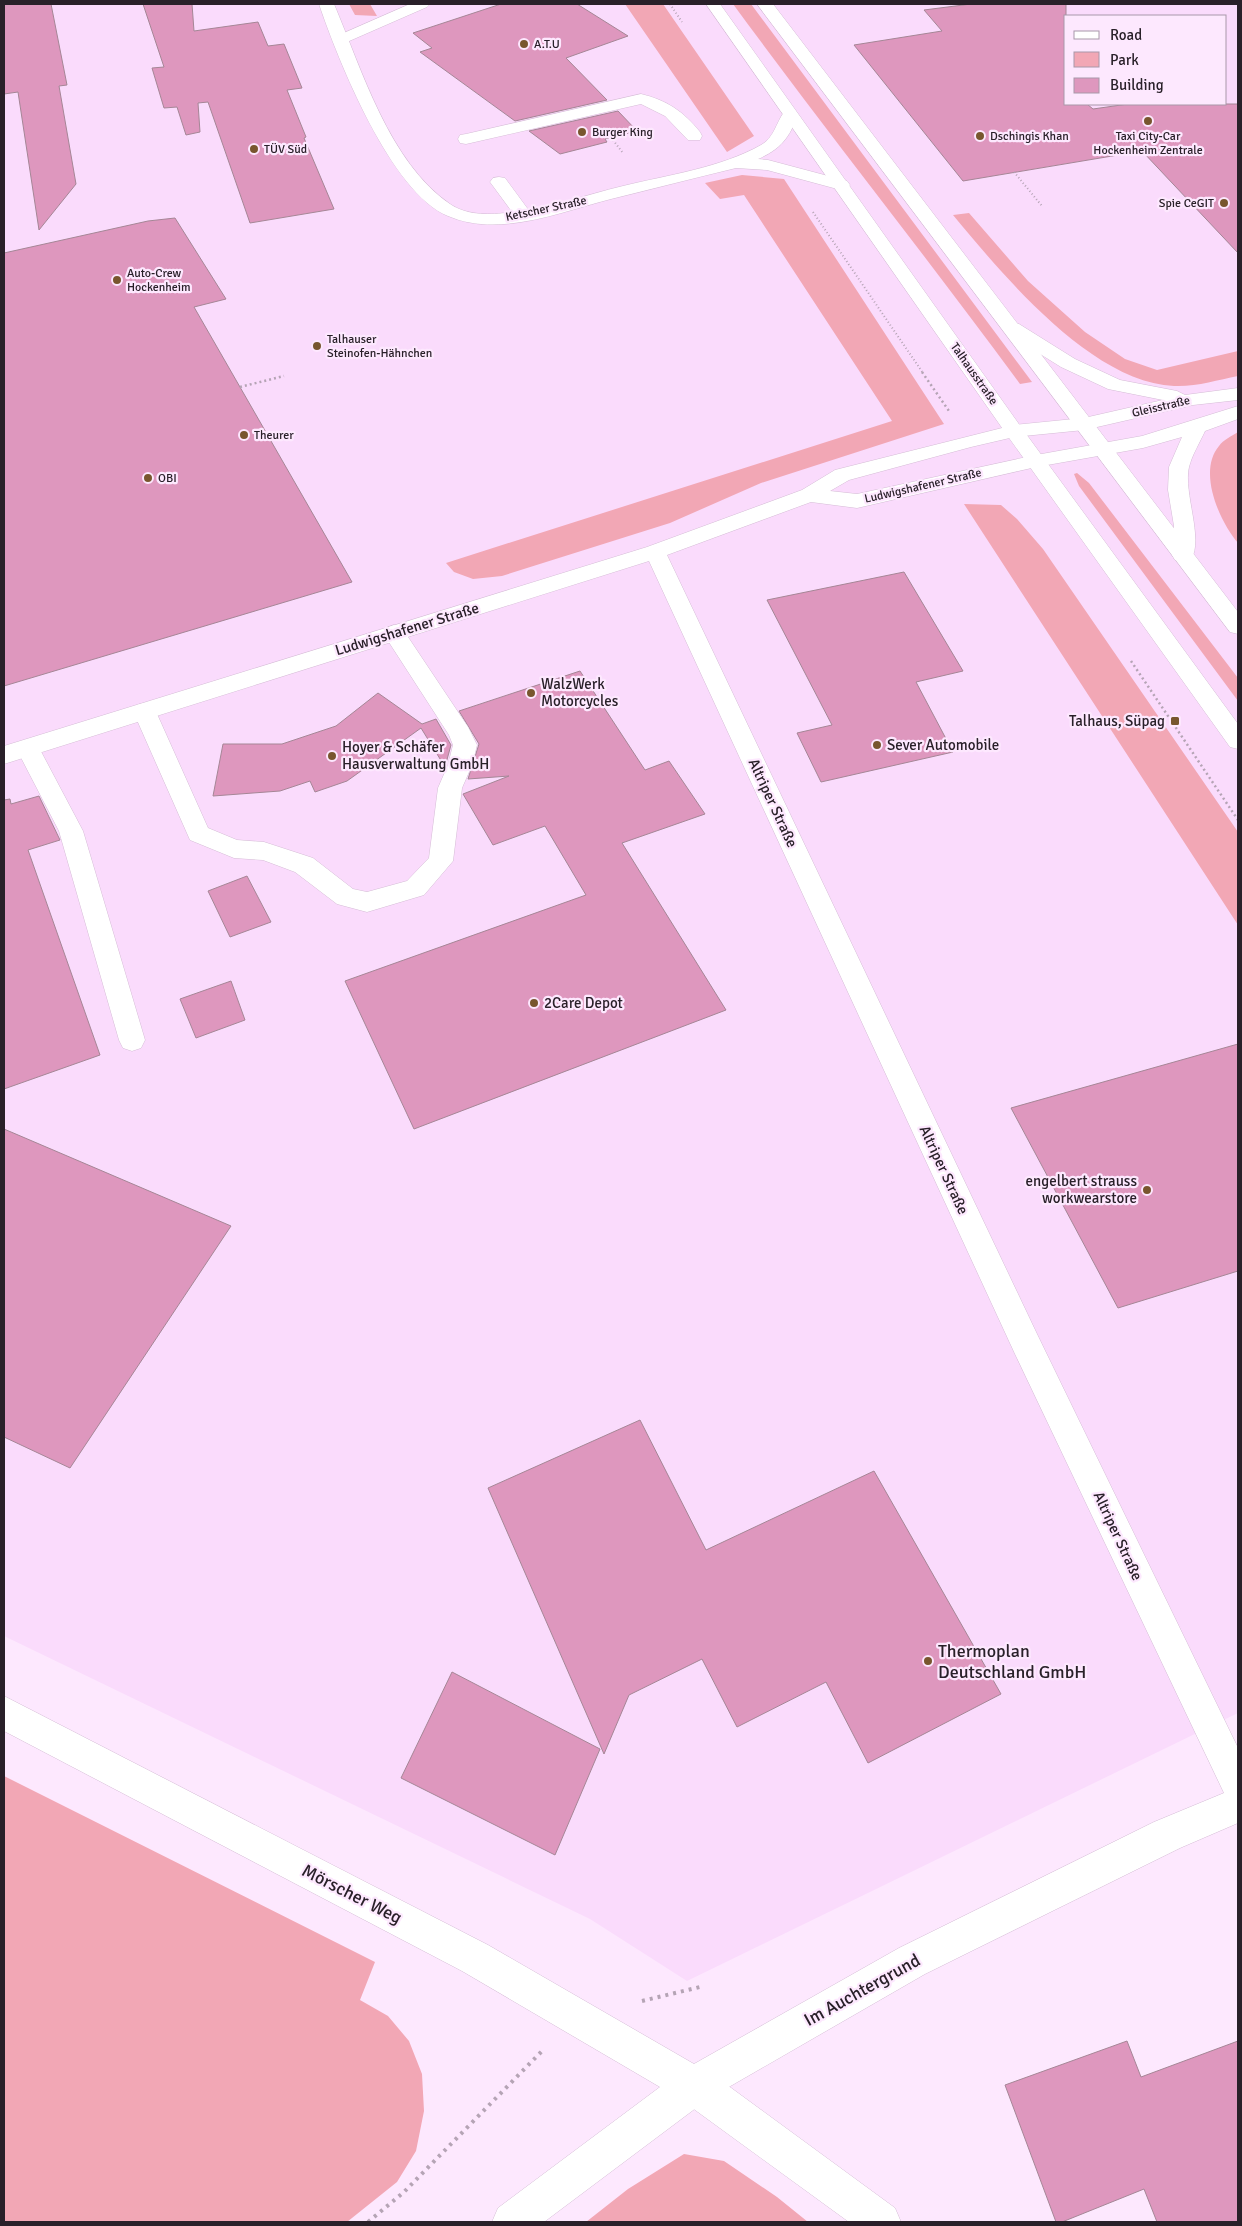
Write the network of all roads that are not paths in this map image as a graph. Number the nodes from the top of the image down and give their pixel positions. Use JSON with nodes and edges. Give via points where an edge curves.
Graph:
{"nodes":[{"id":1,"x":326,"y":4,"type":"edge"},
{"id":2,"x":422,"y":4,"type":"edge"},
{"id":3,"x":713,"y":4,"type":"edge"},
{"id":4,"x":765,"y":4,"type":"edge"},
{"id":5,"x":342,"y":39,"type":"junction"},
{"id":6,"x":790,"y":115,"type":"junction"},
{"id":7,"x":694,"y":136,"type":"dead end"},
{"id":8,"x":466,"y":139,"type":"dead end"},
{"id":9,"x":735,"y":163,"type":"junction"},
{"id":10,"x":500,"y":182,"type":"dead end"},
{"id":11,"x":841,"y":185,"type":"junction"},
{"id":12,"x":524,"y":216,"type":"junction"},
{"id":13,"x":1012,"y":328,"type":"junction"},
{"id":14,"x":1238,"y":394,"type":"edge"},
{"id":15,"x":1193,"y":399,"type":"junction"},
{"id":16,"x":1238,"y":412,"type":"edge"},
{"id":17,"x":1084,"y":424,"type":"junction"},
{"id":18,"x":1197,"y":427,"type":"junction"},
{"id":19,"x":1014,"y":431,"type":"junction"},
{"id":20,"x":1102,"y":447,"type":"junction"},
{"id":21,"x":1036,"y":461,"type":"junction"},
{"id":22,"x":809,"y":495,"type":"junction"},
{"id":23,"x":655,"y":552,"type":"junction"},
{"id":24,"x":1183,"y":555,"type":"junction"},
{"id":25,"x":1238,"y":626,"type":"edge"},
{"id":26,"x":394,"y":633,"type":"junction"},
{"id":27,"x":145,"y":711,"type":"junction"},
{"id":28,"x":1238,"y":741,"type":"edge"},
{"id":29,"x":28,"y":748,"type":"junction"},
{"id":30,"x":4,"y":755,"type":"edge"},
{"id":31,"x":132,"y":1040,"type":"dead end"},
{"id":32,"x":4,"y":1713,"type":"edge"},
{"id":33,"x":1238,"y":1785,"type":"edge"},
{"id":34,"x":1238,"y":1805,"type":"edge"},
{"id":35,"x":694,"y":2086,"type":"junction"},
{"id":36,"x":512,"y":2222,"type":"edge"},
{"id":37,"x":880,"y":2222,"type":"edge"}],
"edges":[{"from":1,"to":5,"type":"street","name":"Ketscher Straße"},
{"from":2,"to":5,"type":"street"},
{"from":3,"to":6,"type":"street","name":"Talhausstraße"},
{"from":4,"to":13,"type":"street"},
{"from":5,"to":12,"type":"street","name":"Ketscher Straße","via":[[392,152],[434,201],[459,215],[500,219]]},
{"from":6,"to":9,"type":"street","name":"Ketscher Straße","via":[[783,132],[769,148]]},
{"from":6,"to":11,"type":"street","name":"Talhausstraße"},
{"from":7,"to":8,"type":"street","via":[[664,105],[641,99]]},
{"from":9,"to":11,"type":"street","name":"Ketscher Straße","via":[[768,165]]},
{"from":9,"to":12,"type":"street","name":"Ketscher Straße"},
{"from":10,"to":12,"type":"street"},
{"from":11,"to":19,"type":"street","name":"Talhausstraße"},
{"from":13,"to":15,"type":"street","via":[[1068,362],[1115,385]]},
{"from":13,"to":17,"type":"street"},
{"from":14,"to":15,"type":"street","name":"Gleisstraße"},
{"from":15,"to":17,"type":"street","name":"Gleisstraße"},
{"from":16,"to":18,"type":"street","name":"Gleisstraße"},
{"from":17,"to":19,"type":"street","name":"Gleisstraße"},
{"from":17,"to":20,"type":"street"},
{"from":18,"to":20,"type":"street","name":"Gleisstraße","via":[[1143,442]]},
{"from":18,"to":24,"type":"street","via":[[1180,467],[1178,490],[1184,526]]},
{"from":19,"to":21,"type":"street","name":"Talhausstraße"},
{"from":19,"to":22,"type":"street","name":"Ludwigshafener Straße","via":[[842,475]]},
{"from":20,"to":21,"type":"street","name":"Gleisstraße"},
{"from":20,"to":24,"type":"street"},
{"from":21,"to":22,"type":"street","name":"Ludwigshafener Straße","via":[[857,501]]},
{"from":21,"to":28,"type":"street","name":"Talhausstraße"},
{"from":22,"to":23,"type":"street","name":"Ludwigshafener Straße"},
{"from":23,"to":26,"type":"street","name":"Ludwigshafener Straße"},
{"from":23,"to":33,"type":"street","name":"Altriper Straße","via":[[1026,1344]]},
{"from":24,"to":25,"type":"street"},
{"from":26,"to":27,"type":"street","name":"Ludwigshafener Straße"},
{"from":26,"to":27,"type":"street","via":[[460,733],[464,745],[450,788],[441,862],[415,888],[398,894],[367,902],[346,897],[304,865],[264,851],[234,849],[200,834]]},
{"from":27,"to":29,"type":"street","name":"Ludwigshafener Straße"},
{"from":29,"to":30,"type":"street","name":"Ludwigshafener Straße"},
{"from":29,"to":31,"type":"street","via":[[72,831]]},
{"from":32,"to":35,"type":"street","name":"Mörscher Weg","via":[[475,1958]]},
{"from":34,"to":35,"type":"street","name":"Im Auchtergrund","via":[[1167,1835],[912,1961]]},
{"from":35,"to":36,"type":"street","name":"Im Auchtergrund"},
{"from":35,"to":37,"type":"street","name":"Mörscher Weg","via":[[786,2150]]}]}
